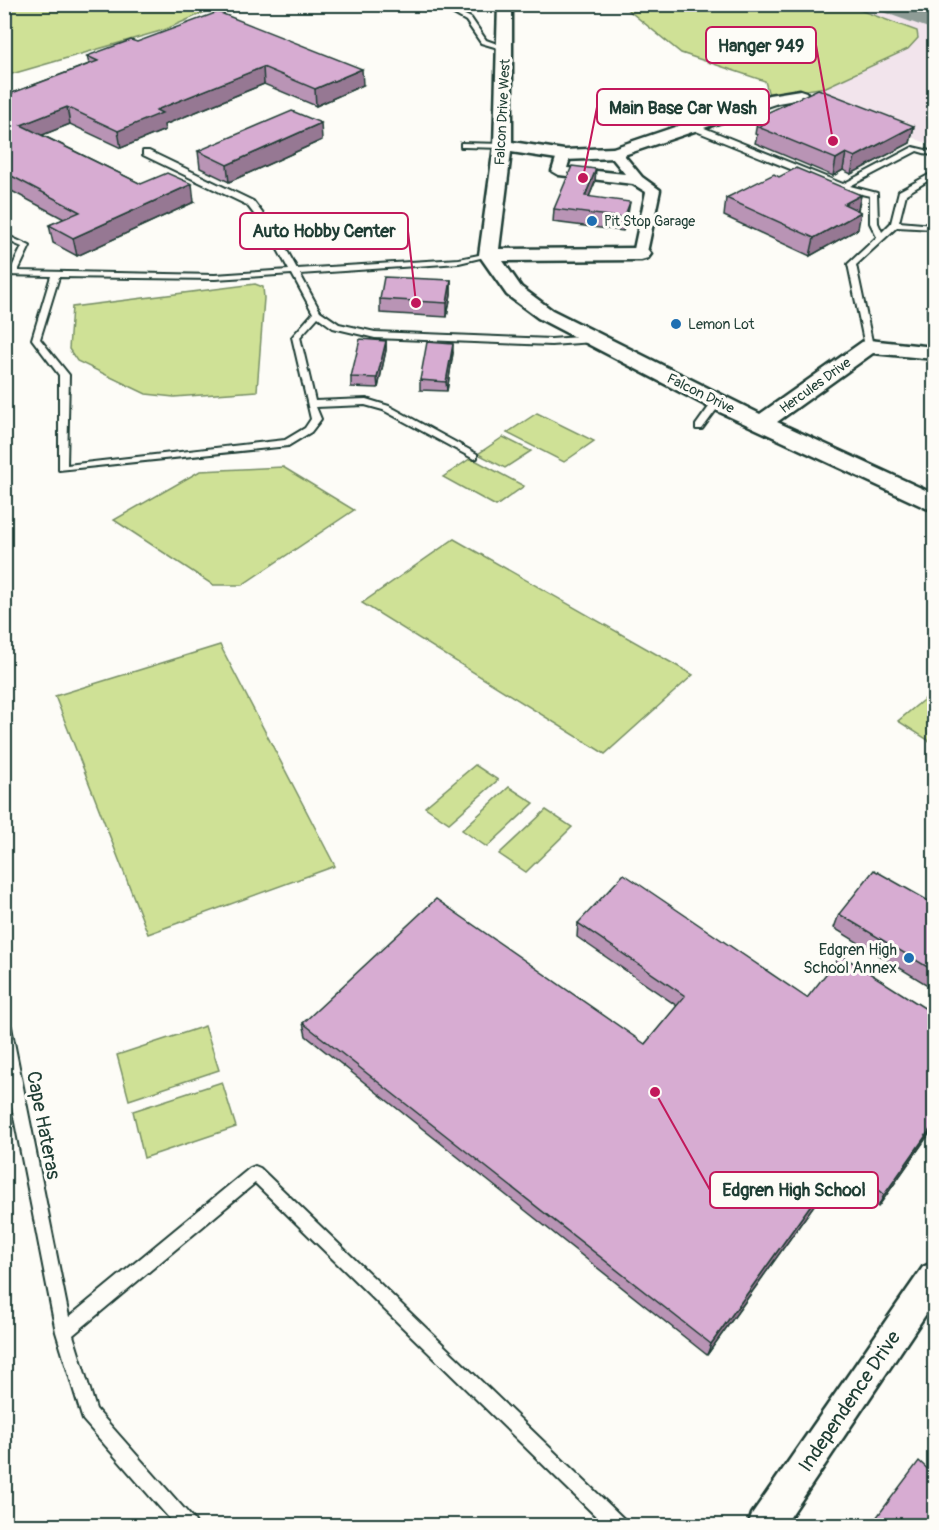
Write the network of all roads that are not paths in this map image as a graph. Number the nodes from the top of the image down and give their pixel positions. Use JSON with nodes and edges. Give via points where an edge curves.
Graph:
{"nodes":[{"id":1,"x":386,"y":4,"type":"edge"},
{"id":2,"x":505,"y":4,"type":"edge"},
{"id":3,"x":506,"y":48,"type":"junction"},
{"id":4,"x":800,"y":95,"type":"edge"},
{"id":5,"x":694,"y":126,"type":"junction"},
{"id":6,"x":464,"y":145,"type":"dead end"},
{"id":7,"x":503,"y":146,"type":"junction"},
{"id":8,"x":146,"y":153,"type":"dead end"},
{"id":9,"x":615,"y":153,"type":"junction"},
{"id":10,"x":564,"y":154,"type":"junction"},
{"id":11,"x":934,"y":154,"type":"edge"},
{"id":12,"x":934,"y":174,"type":"edge"},
{"id":13,"x":637,"y":180,"type":"junction"},
{"id":14,"x":843,"y":187,"type":"junction"},
{"id":15,"x":895,"y":224,"type":"junction"},
{"id":16,"x":934,"y":227,"type":"edge"},
{"id":17,"x":4,"y":236,"type":"edge"},
{"id":18,"x":881,"y":237,"type":"junction"},
{"id":19,"x":641,"y":254,"type":"joint"},
{"id":20,"x":489,"y":255,"type":"junction"},
{"id":21,"x":293,"y":271,"type":"junction"},
{"id":22,"x":9,"y":273,"type":"edge"},
{"id":23,"x":56,"y":274,"type":"junction"},
{"id":24,"x":317,"y":313,"type":"junction"},
{"id":25,"x":593,"y":339,"type":"junction"},
{"id":26,"x":869,"y":346,"type":"junction"},
{"id":27,"x":934,"y":353,"type":"edge"},
{"id":28,"x":717,"y":402,"type":"junction"},
{"id":29,"x":311,"y":404,"type":"junction"},
{"id":30,"x":761,"y":423,"type":"junction"},
{"id":31,"x":699,"y":427,"type":"dead end"},
{"id":32,"x":474,"y":456,"type":"dead end"},
{"id":33,"x":934,"y":503,"type":"edge"},
{"id":34,"x":4,"y":1027,"type":"edge"},
{"id":35,"x":934,"y":1277,"type":"edge"},
{"id":36,"x":64,"y":1332,"type":"junction"},
{"id":37,"x":188,"y":1526,"type":"edge"},
{"id":38,"x":619,"y":1526,"type":"edge"},
{"id":39,"x":764,"y":1526,"type":"edge"}],
"edges":[{"from":1,"to":3,"type":"lane","via":[[449,10],[466,17],[487,44]]},
{"from":2,"to":3,"type":"street","name":"Falcon Drive West"},
{"from":3,"to":7,"type":"street","name":"Falcon Drive West"},
{"from":4,"to":5,"type":"street","via":[[775,98]]},
{"from":5,"to":9,"type":"street"},
{"from":5,"to":14,"type":"lane"},
{"from":6,"to":7,"type":"lane"},
{"from":7,"to":10,"type":"street"},
{"from":7,"to":20,"type":"street","name":"Falcon Drive West"},
{"from":8,"to":21,"type":"lane","via":[[250,203],[274,234]]},
{"from":9,"to":10,"type":"street"},
{"from":9,"to":13,"type":"street"},
{"from":10,"to":13,"type":"street","via":[[559,171]]},
{"from":11,"to":14,"type":"lane","via":[[916,149]]},
{"from":12,"to":15,"type":"lane","via":[[902,193]]},
{"from":13,"to":19,"type":"street","via":[[653,190]]},
{"from":14,"to":18,"type":"lane","via":[[874,195],[874,223]]},
{"from":15,"to":16,"type":"lane"},
{"from":15,"to":18,"type":"lane"},
{"from":17,"to":22,"type":"lane","via":[[26,246]]},
{"from":18,"to":26,"type":"lane","via":[[852,264]]},
{"from":19,"to":20,"type":"street"},
{"from":20,"to":21,"type":"lane","via":[[459,261]]},
{"from":20,"to":25,"type":"street","name":"Falcon Drive","via":[[514,291],[545,314]]},
{"from":21,"to":23,"type":"lane","via":[[215,278]]},
{"from":21,"to":24,"type":"lane"},
{"from":22,"to":23,"type":"lane"},
{"from":23,"to":29,"type":"lane","via":[[36,339],[64,375],[62,468],[288,443],[309,430],[316,419]]},
{"from":24,"to":25,"type":"lane","via":[[336,326],[375,335],[551,342]]},
{"from":24,"to":29,"type":"lane","via":[[296,337]]},
{"from":25,"to":28,"type":"street","name":"Falcon Drive"},
{"from":26,"to":27,"type":"street"},
{"from":26,"to":30,"type":"street","name":"Hercules Drive"},
{"from":28,"to":30,"type":"street","name":"Falcon Drive"},
{"from":28,"to":31,"type":"lane"},
{"from":29,"to":32,"type":"lane","via":[[366,402],[386,408]]},
{"from":30,"to":33,"type":"street","name":"Falcon Drive"},
{"from":34,"to":36,"type":"lane","name":"Cape Hateras"},
{"from":35,"to":39,"type":"street","name":"Independence Drive"},
{"from":36,"to":37,"type":"lane","name":"Cape Hateras","via":[[89,1414]]},
{"from":36,"to":38,"type":"lane","via":[[255,1173]]}]}
